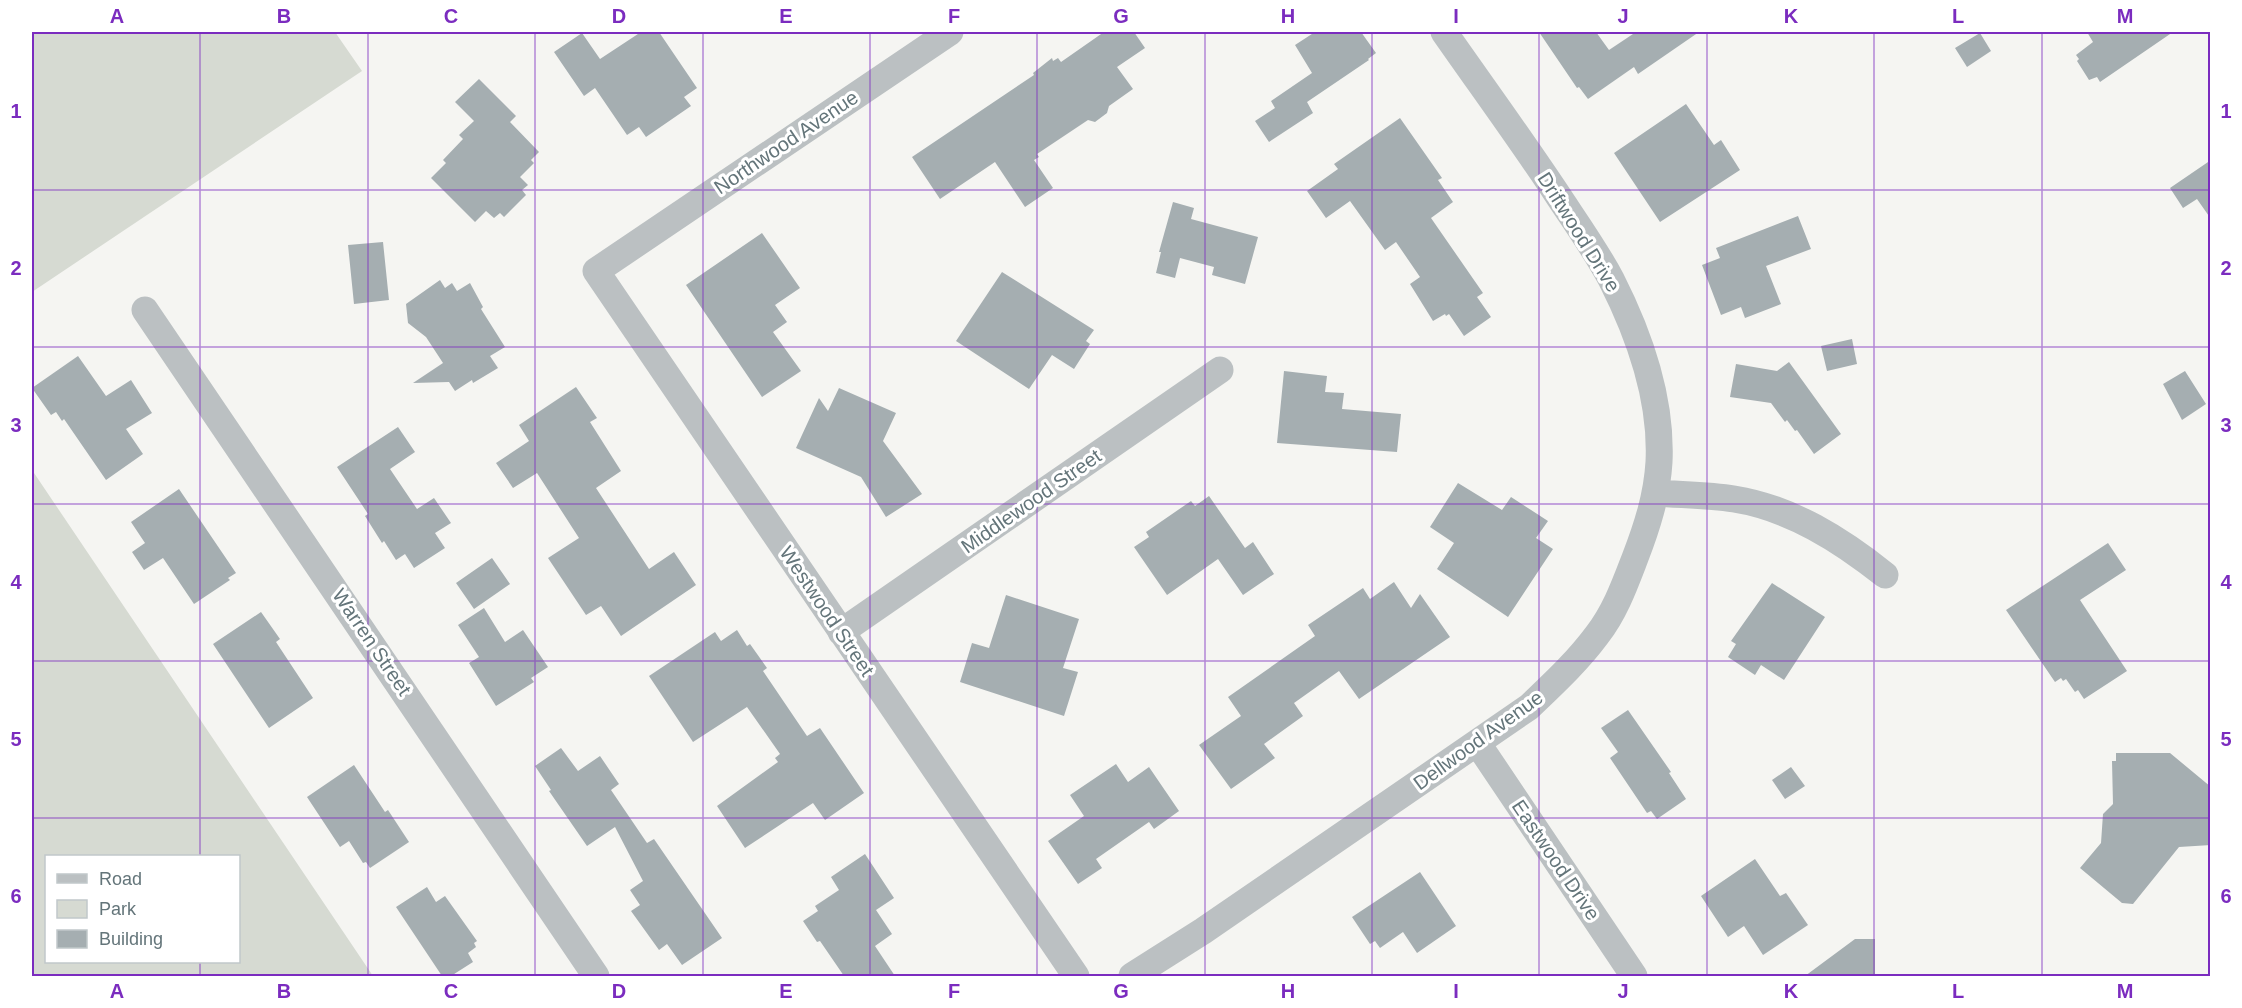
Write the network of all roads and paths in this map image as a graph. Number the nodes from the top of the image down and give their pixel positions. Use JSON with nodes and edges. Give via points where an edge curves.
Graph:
{"nodes":[{"id":1,"x":951,"y":32,"type":"edge"},
{"id":2,"x":1444,"y":32,"type":"edge"},
{"id":3,"x":622,"y":254,"type":"joint"},
{"id":4,"x":145,"y":310,"type":"dead end"},
{"id":5,"x":1220,"y":370,"type":"dead end"},
{"id":6,"x":1656,"y":493,"type":"junction"},
{"id":7,"x":1885,"y":575,"type":"dead end"},
{"id":8,"x":841,"y":632,"type":"junction"},
{"id":9,"x":1478,"y":744,"type":"junction"},
{"id":10,"x":596,"y":976,"type":"edge"},
{"id":11,"x":1076,"y":976,"type":"edge"},
{"id":12,"x":1132,"y":976,"type":"edge"},
{"id":13,"x":1634,"y":976,"type":"edge"}],
"edges":[{"from":1,"to":3,"type":"street","name":"Northwood Avenue"},
{"from":2,"to":6,"type":"street","name":"Driftwood Drive","via":[[1612,280],[1651,383],[1659,460]]},
{"from":3,"to":8,"type":"street","name":"Westwood Street","via":[[596,272]]},
{"from":4,"to":10,"type":"street","name":"Warren Street"},
{"from":5,"to":8,"type":"street","name":"Middlewood Street"},
{"from":6,"to":7,"type":"street","via":[[1736,499],[1782,512],[1857,552]]},
{"from":6,"to":9,"type":"street","name":"Dellwood Avenue","via":[[1646,531],[1619,597],[1599,633],[1575,663],[1529,707]]},
{"from":8,"to":11,"type":"street","name":"Westwood Street"},
{"from":9,"to":12,"type":"street","name":"Dellwood Avenue"},
{"from":9,"to":13,"type":"street","name":"Eastwood Drive"}]}
